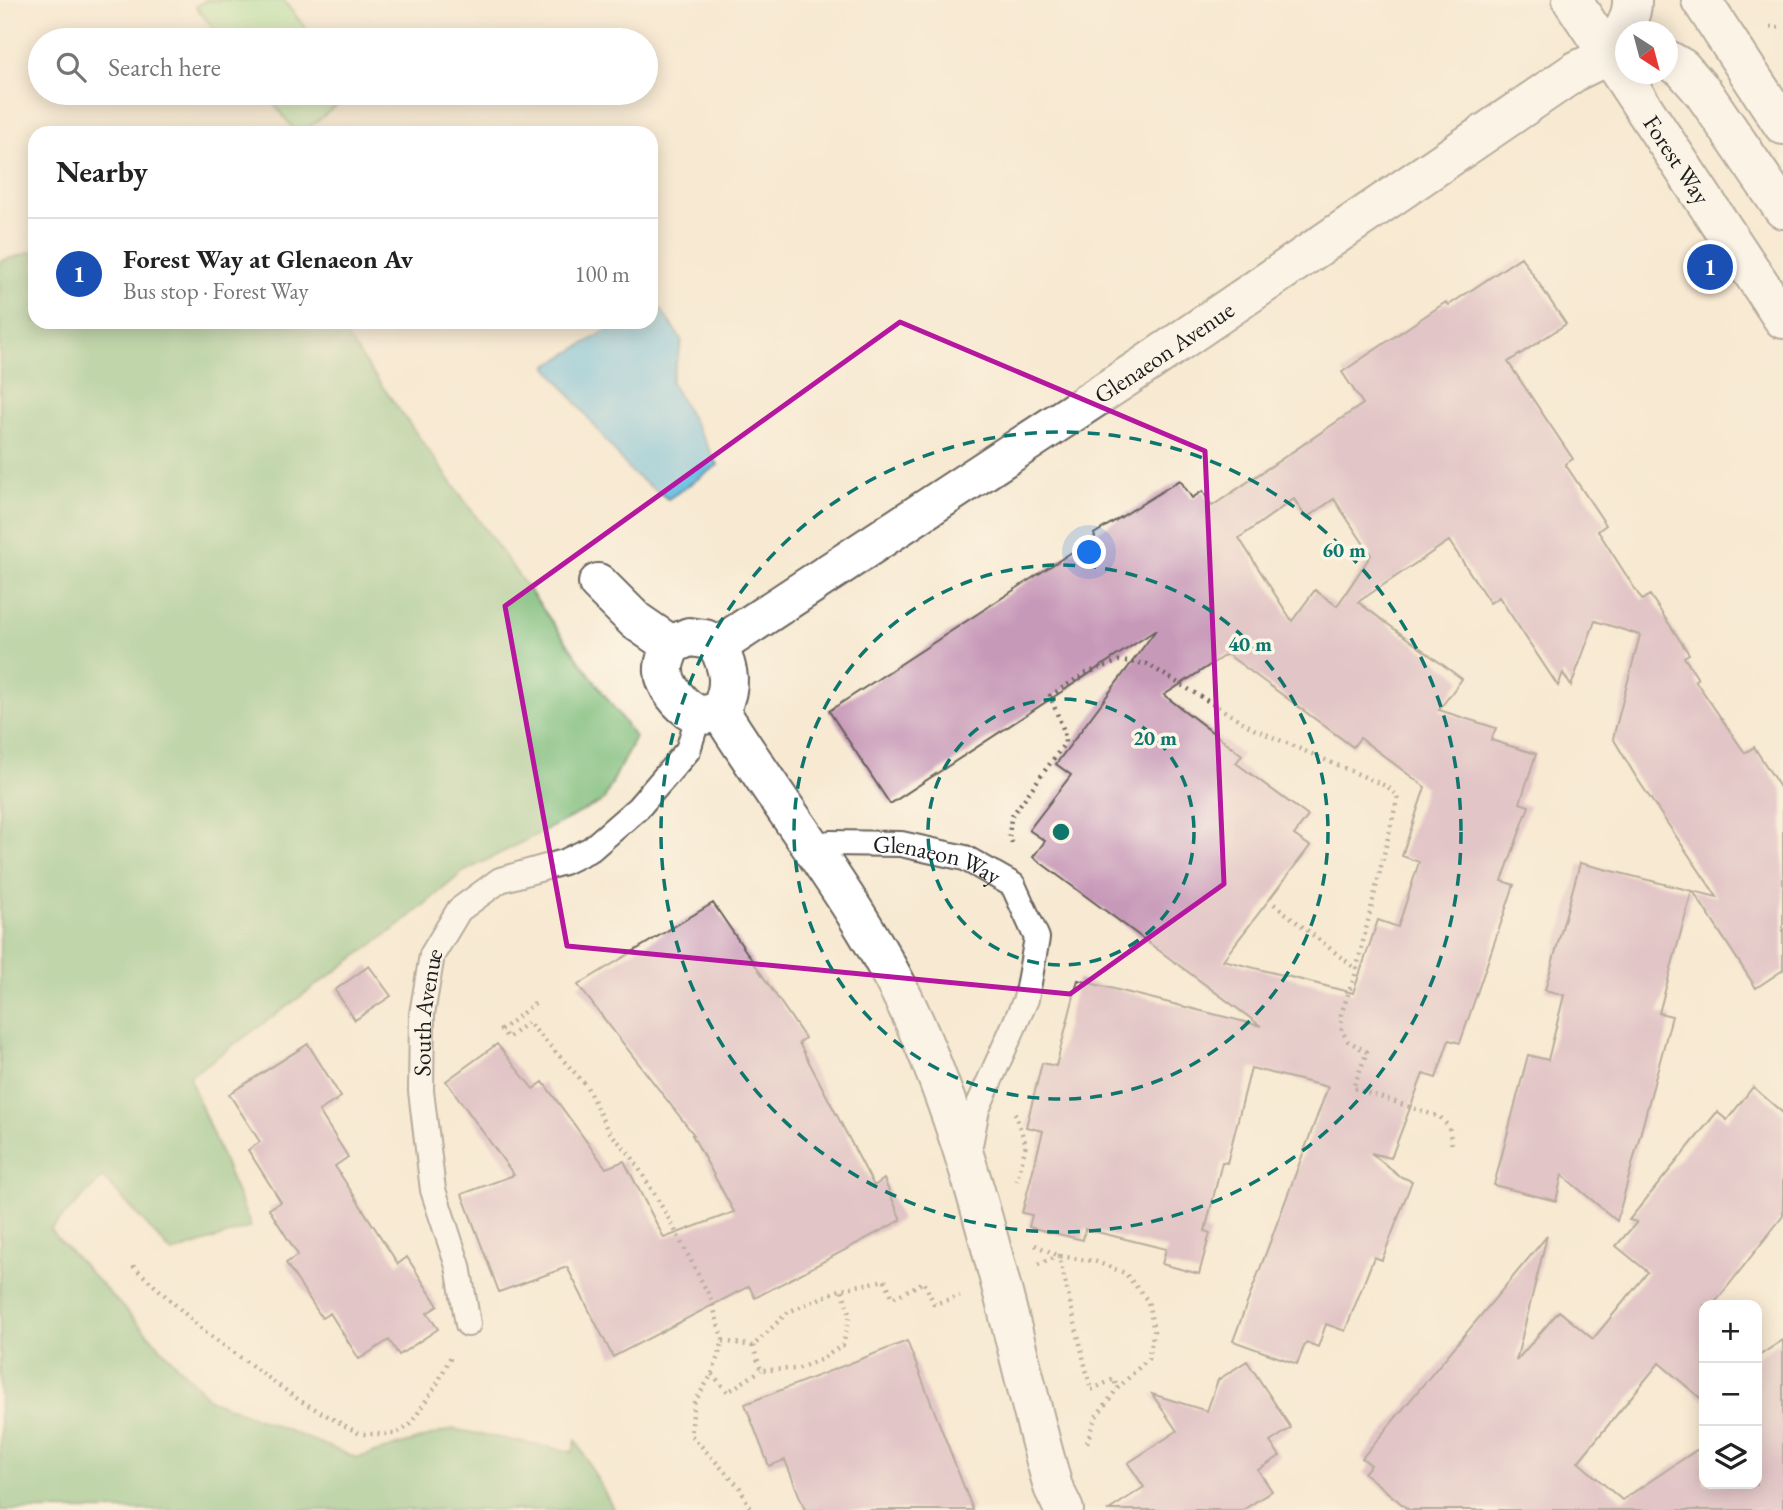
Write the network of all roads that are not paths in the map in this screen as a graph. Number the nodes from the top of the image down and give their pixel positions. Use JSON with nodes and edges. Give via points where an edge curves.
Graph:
{"nodes":[{"id":1,"x":1572,"y":0,"type":"edge"},
{"id":2,"x":1632,"y":0,"type":"edge"},
{"id":3,"x":1701,"y":0,"type":"edge"},
{"id":4,"x":1627,"y":21,"type":"edge"},
{"id":5,"x":1615,"y":52,"type":"edge"},
{"id":6,"x":1615,"y":55,"type":"edge"},
{"id":7,"x":1678,"y":66,"type":"edge"},
{"id":8,"x":1636,"y":84,"type":"edge"},
{"id":9,"x":1780,"y":113,"type":"edge"},
{"id":10,"x":1783,"y":209,"type":"edge"},
{"id":11,"x":1783,"y":319,"type":"edge"},
{"id":12,"x":598,"y":583,"type":"dead end"},
{"id":13,"x":671,"y":645,"type":"junction"},
{"id":14,"x":718,"y":646,"type":"junction"},
{"id":15,"x":710,"y":712,"type":"junction"},
{"id":16,"x":814,"y":848,"type":"junction"},
{"id":17,"x":967,"y":1164,"type":"junction"},
{"id":18,"x":468,"y":1324,"type":"road end"},
{"id":19,"x":1064,"y":1510,"type":"edge"}],
"edges":[{"from":1,"to":5,"type":"street","name":"Forest Way"},
{"from":2,"to":4,"type":"street"},
{"from":3,"to":9,"type":"street"},
{"from":6,"to":14,"type":"street","name":"Glenaeon Avenue","via":[[1576,71],[1145,365]]},
{"from":7,"to":10,"type":"street","via":[[1703,92]]},
{"from":8,"to":11,"type":"street","name":"Forest Way"},
{"from":12,"to":13,"type":"street","via":[[636,621]]},
{"from":13,"to":14,"type":"street","via":[[689,636]]},
{"from":13,"to":15,"type":"street","via":[[664,674],[676,698],[694,713]]},
{"from":14,"to":15,"type":"street","via":[[729,692]]},
{"from":15,"to":16,"type":"street","name":"Glenaeon Way","via":[[744,749]]},
{"from":15,"to":18,"type":"lane","name":"South Avenue","via":[[688,750],[638,808],[591,849],[564,862],[500,880],[459,910],[432,955],[422,1014],[421,1091],[433,1190],[458,1266]]},
{"from":16,"to":17,"type":"street","name":"Glenaeon Way","via":[[914,1020]]},
{"from":16,"to":17,"type":"lane","name":"Glenaeon Way","via":[[830,843],[901,844],[965,858],[1013,885],[1037,939],[1026,999],[976,1109]]},
{"from":17,"to":19,"type":"street","name":"Glenaeon Way","via":[[1042,1447]]}]}
